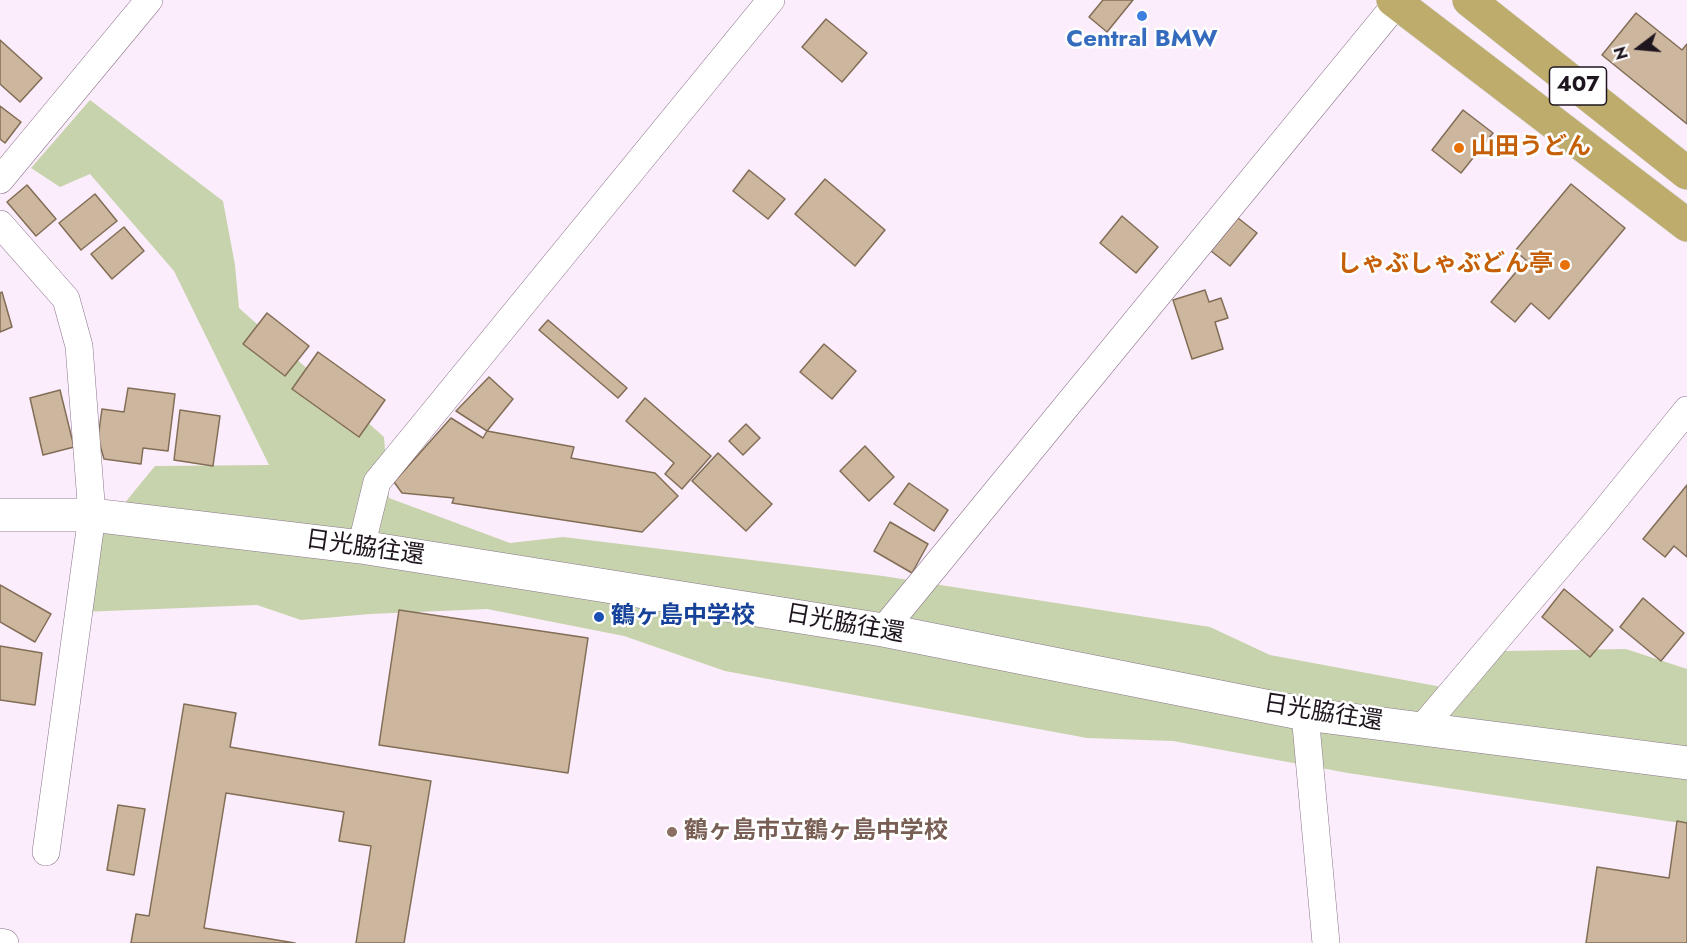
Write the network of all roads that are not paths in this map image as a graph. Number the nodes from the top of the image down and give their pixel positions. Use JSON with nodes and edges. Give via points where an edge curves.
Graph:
{"nodes":[{"id":1,"x":149,"y":0,"type":"edge"},
{"id":2,"x":771,"y":0,"type":"edge"},
{"id":3,"x":1469,"y":0,"type":"edge"},
{"id":4,"x":1395,"y":2,"type":"edge"},
{"id":5,"x":1687,"y":173,"type":"edge"},
{"id":6,"x":0,"y":180,"type":"edge"},
{"id":7,"x":0,"y":224,"type":"edge"},
{"id":8,"x":1687,"y":225,"type":"edge"},
{"id":9,"x":1687,"y":410,"type":"edge"},
{"id":10,"x":0,"y":515,"type":"edge"},
{"id":11,"x":92,"y":515,"type":"junction"},
{"id":12,"x":361,"y":547,"type":"junction"},
{"id":13,"x":883,"y":630,"type":"junction"},
{"id":14,"x":1305,"y":714,"type":"junction"},
{"id":15,"x":1421,"y":729,"type":"junction"},
{"id":16,"x":1687,"y":764,"type":"edge"},
{"id":17,"x":46,"y":852,"type":"dead end"},
{"id":18,"x":0,"y":942,"type":"edge"},
{"id":19,"x":5,"y":943,"type":"edge"},
{"id":20,"x":1326,"y":943,"type":"edge"}],
"edges":[{"from":1,"to":6,"type":"street"},
{"from":2,"to":12,"type":"street","via":[[377,482]]},
{"from":3,"to":5,"type":"highway","number":"407"},
{"from":4,"to":8,"type":"highway","number":"407"},
{"from":4,"to":13,"type":"street"},
{"from":7,"to":11,"type":"street","via":[[66,299],[79,346]]},
{"from":9,"to":15,"type":"street"},
{"from":10,"to":11,"type":"street","name":"日光脇往還"},
{"from":11,"to":12,"type":"street","name":"日光脇往還"},
{"from":11,"to":17,"type":"street"},
{"from":12,"to":13,"type":"street","name":"日光脇往還"},
{"from":13,"to":14,"type":"street","name":"日光脇往還"},
{"from":14,"to":15,"type":"street","name":"日光脇往還"},
{"from":14,"to":20,"type":"street"},
{"from":15,"to":16,"type":"street","name":"日光脇往還"},
{"from":18,"to":19,"type":"street"}]}
